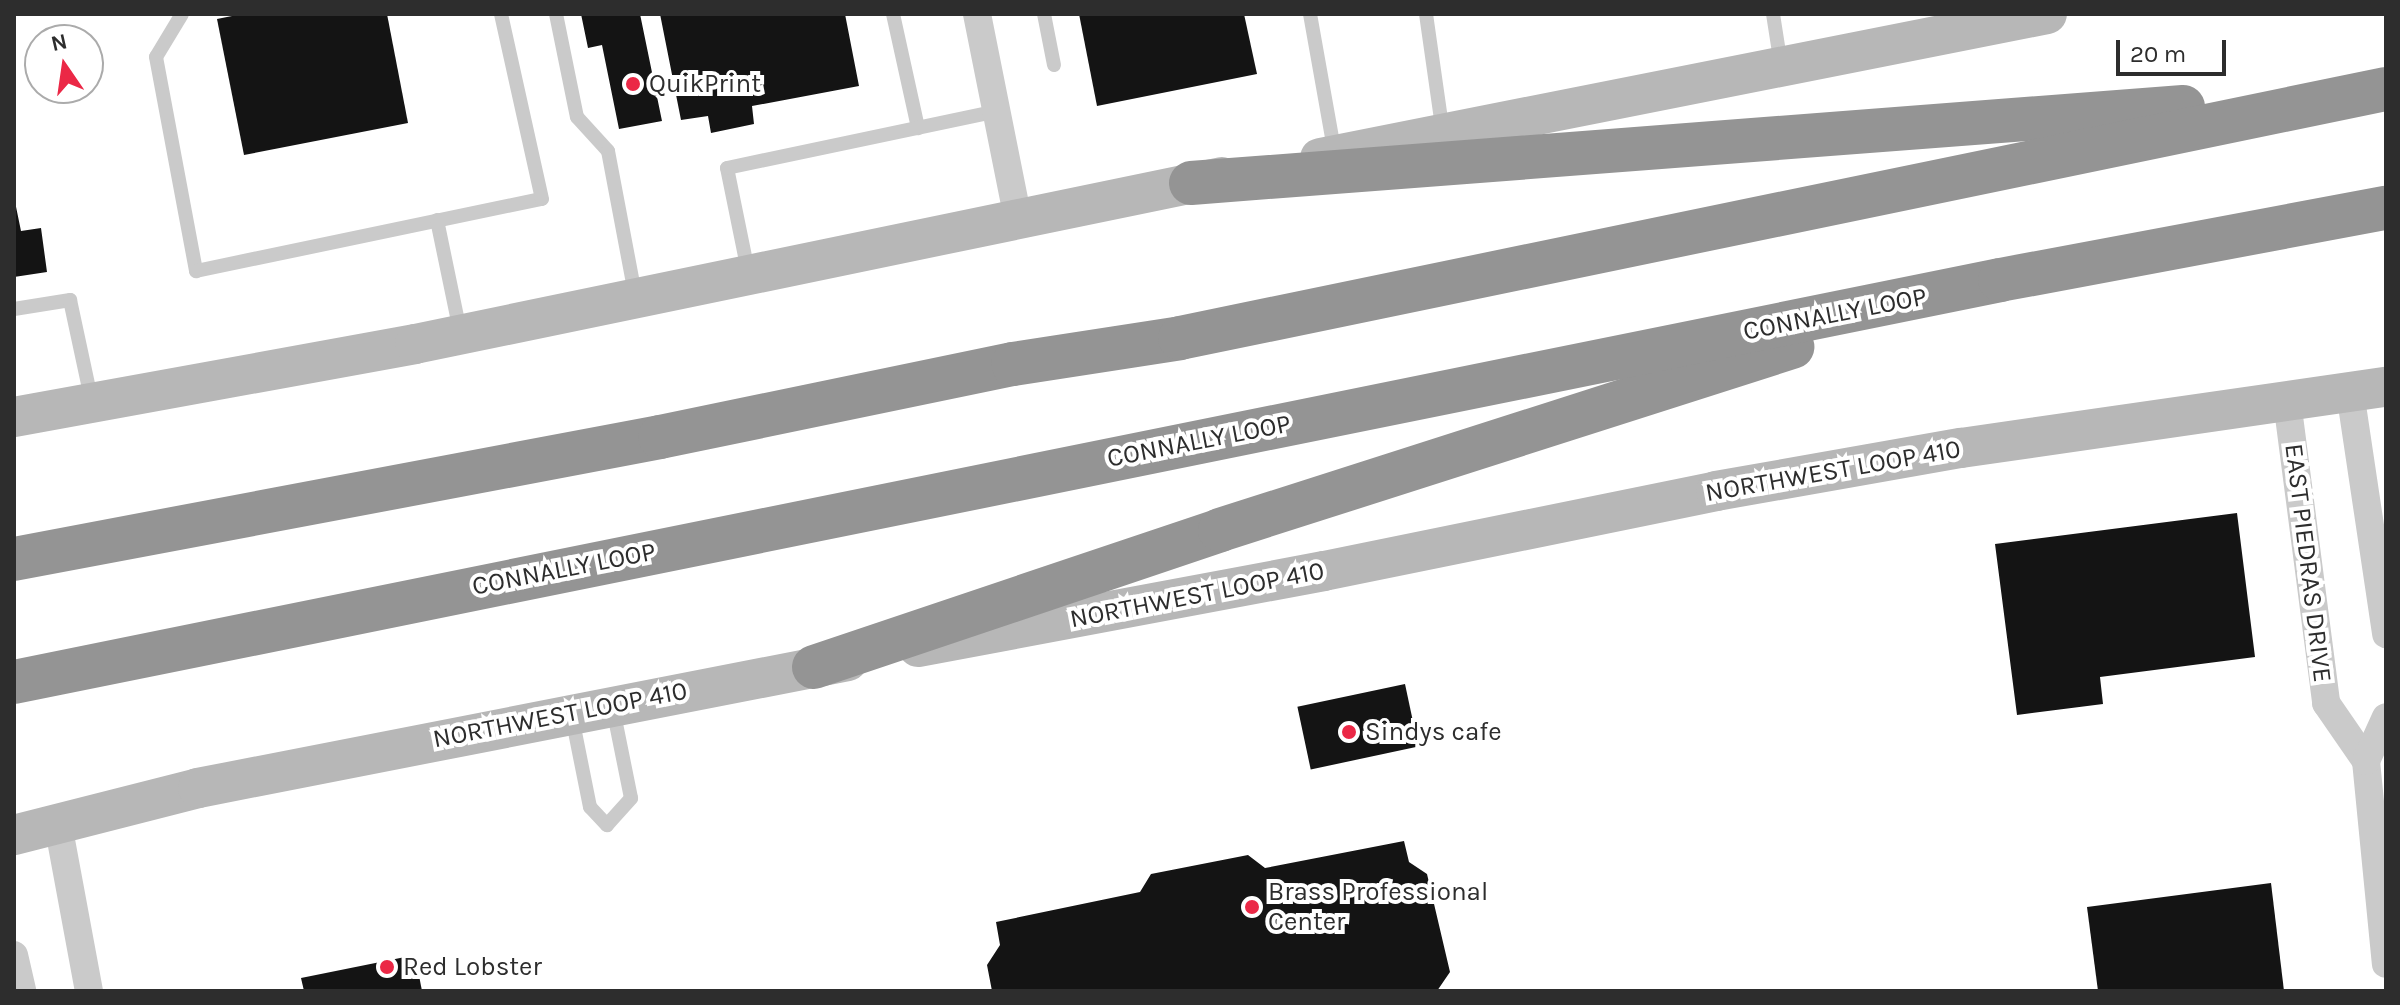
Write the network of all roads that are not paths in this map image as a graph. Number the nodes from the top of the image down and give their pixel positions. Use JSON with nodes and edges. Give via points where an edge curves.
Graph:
{"nodes":[{"id":1,"x":182,"y":14,"type":"edge"},
{"id":2,"x":501,"y":14,"type":"edge"},
{"id":3,"x":556,"y":14,"type":"edge"},
{"id":4,"x":893,"y":14,"type":"edge"},
{"id":5,"x":977,"y":14,"type":"edge"},
{"id":6,"x":1044,"y":14,"type":"edge"},
{"id":7,"x":1310,"y":14,"type":"edge"},
{"id":8,"x":1426,"y":14,"type":"edge"},
{"id":9,"x":1773,"y":14,"type":"edge"},
{"id":10,"x":2047,"y":14,"type":"edge"},
{"id":11,"x":1054,"y":65,"type":"dead end"},
{"id":12,"x":1781,"y":67,"type":"junction"},
{"id":13,"x":2376,"y":91,"type":"edge"},
{"id":14,"x":997,"y":111,"type":"junction"},
{"id":15,"x":918,"y":128,"type":"junction"},
{"id":16,"x":1443,"y":133,"type":"junction"},
{"id":17,"x":1335,"y":155,"type":"junction"},
{"id":18,"x":1191,"y":183,"type":"junction"},
{"id":19,"x":2386,"y":208,"type":"edge"},
{"id":20,"x":1018,"y":219,"type":"junction"},
{"id":21,"x":437,"y":220,"type":"junction"},
{"id":22,"x":749,"y":275,"type":"junction"},
{"id":23,"x":2000,"y":280,"type":"junction"},
{"id":24,"x":636,"y":299,"type":"junction"},
{"id":25,"x":14,"y":309,"type":"edge"},
{"id":26,"x":461,"y":335,"type":"junction"},
{"id":27,"x":2368,"y":390,"type":"edge"},
{"id":28,"x":2287,"y":401,"type":"junction"},
{"id":29,"x":92,"y":403,"type":"junction"},
{"id":30,"x":14,"y":417,"type":"edge"},
{"id":31,"x":30,"y":556,"type":"edge"},
{"id":32,"x":2386,"y":634,"type":"edge"},
{"id":33,"x":814,"y":667,"type":"junction"},
{"id":34,"x":14,"y":682,"type":"edge"},
{"id":35,"x":612,"y":704,"type":"junction"},
{"id":36,"x":571,"y":712,"type":"junction"},
{"id":37,"x":2386,"y":717,"type":"edge"},
{"id":38,"x":2366,"y":761,"type":"junction"},
{"id":39,"x":58,"y":824,"type":"junction"},
{"id":40,"x":14,"y":835,"type":"edge"},
{"id":41,"x":14,"y":955,"type":"edge"},
{"id":42,"x":2386,"y":964,"type":"edge"},
{"id":43,"x":22,"y":991,"type":"edge"},
{"id":44,"x":89,"y":991,"type":"edge"}],
"edges":[{"from":1,"to":21,"type":"lane","via":[[156,57],[196,271]]},
{"from":2,"to":21,"type":"lane","via":[[542,199]]},
{"from":3,"to":24,"type":"lane","via":[[577,117],[608,151]]},
{"from":4,"to":15,"type":"lane"},
{"from":5,"to":14,"type":"street"},
{"from":6,"to":11,"type":"lane"},
{"from":7,"to":17,"type":"lane"},
{"from":8,"to":16,"type":"lane"},
{"from":9,"to":12,"type":"lane"},
{"from":10,"to":12,"type":"main road","via":[[1908,35]]},
{"from":12,"to":16,"type":"main road"},
{"from":13,"to":18,"type":"highway"},
{"from":13,"to":31,"type":"highway","via":[[1180,338],[1013,364],[645,440]]},
{"from":14,"to":15,"type":"lane"},
{"from":14,"to":20,"type":"street"},
{"from":15,"to":22,"type":"lane","via":[[727,168]]},
{"from":16,"to":17,"type":"main road"},
{"from":17,"to":18,"type":"main road"},
{"from":18,"to":20,"type":"main road"},
{"from":19,"to":23,"type":"highway","name":"CONNALLY LOOP"},
{"from":20,"to":22,"type":"main road"},
{"from":21,"to":26,"type":"lane"},
{"from":22,"to":24,"type":"main road"},
{"from":23,"to":33,"type":"highway","via":[[1220,530]]},
{"from":23,"to":34,"type":"highway","name":"CONNALLY LOOP"},
{"from":24,"to":26,"type":"main road"},
{"from":25,"to":29,"type":"lane","via":[[70,300]]},
{"from":26,"to":29,"type":"main road"},
{"from":27,"to":28,"type":"main road","name":"NORTHWEST LOOP 410"},
{"from":27,"to":32,"type":"street"},
{"from":28,"to":33,"type":"main road","name":"NORTHWEST LOOP 410","via":[[1961,448],[1716,491]]},
{"from":28,"to":38,"type":"street","name":"EAST PIEDRAS DRIVE","via":[[2326,703]]},
{"from":29,"to":30,"type":"main road"},
{"from":33,"to":35,"type":"main road","name":"NORTHWEST LOOP 410"},
{"from":35,"to":36,"type":"main road","name":"NORTHWEST LOOP 410"},
{"from":35,"to":36,"type":"lane","via":[[631,798],[607,825],[590,807]]},
{"from":36,"to":39,"type":"main road","name":"NORTHWEST LOOP 410","via":[[198,788]]},
{"from":37,"to":38,"type":"street"},
{"from":38,"to":42,"type":"street","name":"EAST PIEDRAS DRIVE"},
{"from":39,"to":40,"type":"main road","name":"NORTHWEST LOOP 410"},
{"from":39,"to":44,"type":"street"},
{"from":41,"to":43,"type":"street"}]}
